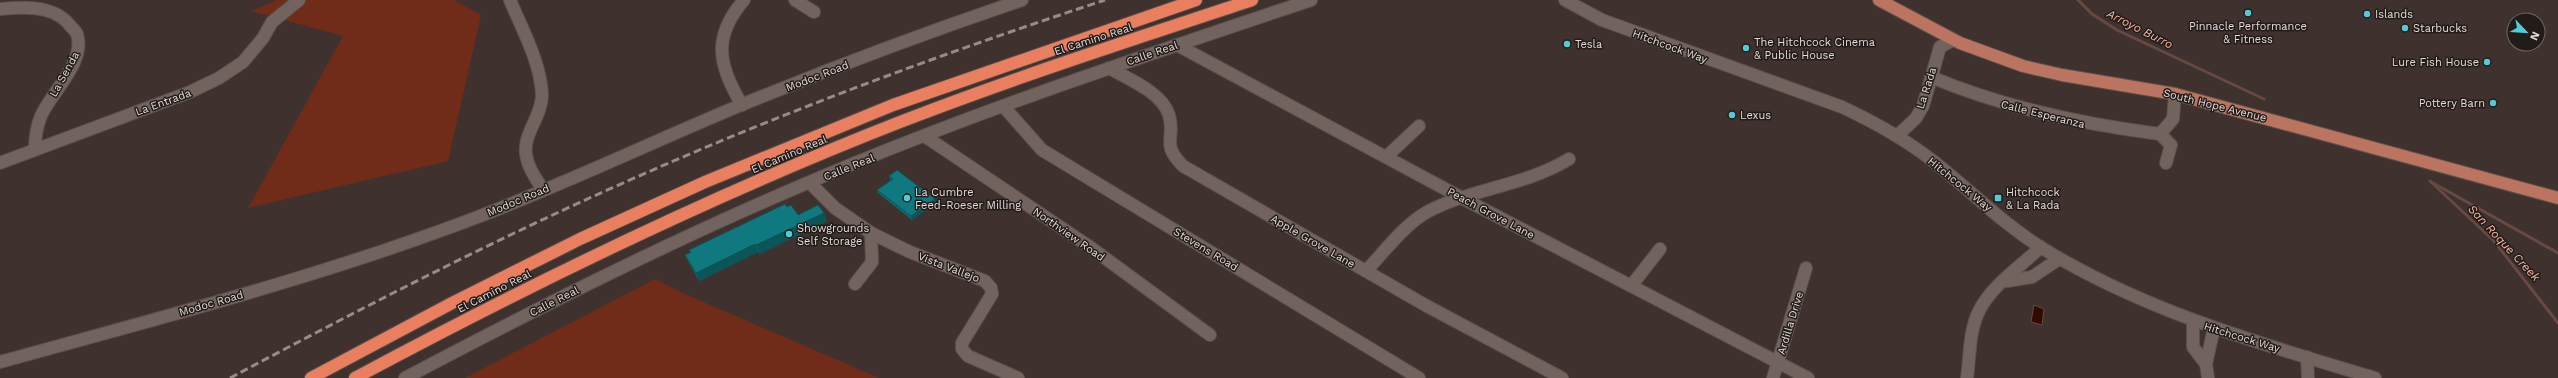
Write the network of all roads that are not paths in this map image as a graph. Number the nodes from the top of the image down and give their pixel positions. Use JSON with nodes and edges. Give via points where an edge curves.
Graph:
{"nodes":[{"id":1,"x":299,"y":0,"type":"edge"},
{"id":2,"x":510,"y":0,"type":"edge"},
{"id":3,"x":744,"y":0,"type":"edge"},
{"id":4,"x":795,"y":0,"type":"edge"},
{"id":5,"x":1022,"y":0,"type":"edge"},
{"id":6,"x":1196,"y":0,"type":"edge"},
{"id":7,"x":1252,"y":0,"type":"edge"},
{"id":8,"x":1311,"y":0,"type":"edge"},
{"id":9,"x":1564,"y":0,"type":"edge"},
{"id":10,"x":1879,"y":0,"type":"edge"},
{"id":11,"x":0,"y":9,"type":"edge"},
{"id":12,"x":814,"y":12,"type":"dead end"},
{"id":13,"x":1951,"y":41,"type":"junction"},
{"id":14,"x":1177,"y":45,"type":"junction"},
{"id":15,"x":1109,"y":68,"type":"junction"},
{"id":16,"x":1930,"y":77,"type":"junction"},
{"id":17,"x":2175,"y":94,"type":"junction"},
{"id":18,"x":742,"y":105,"type":"junction"},
{"id":19,"x":1004,"y":107,"type":"junction"},
{"id":20,"x":1420,"y":126,"type":"dead end"},
{"id":21,"x":2160,"y":134,"type":"junction"},
{"id":22,"x":1897,"y":136,"type":"junction"},
{"id":23,"x":926,"y":137,"type":"junction"},
{"id":24,"x":35,"y":149,"type":"junction"},
{"id":25,"x":1386,"y":157,"type":"junction"},
{"id":26,"x":1569,"y":159,"type":"dead end"},
{"id":27,"x":0,"y":163,"type":"edge"},
{"id":28,"x":2166,"y":163,"type":"dead end"},
{"id":29,"x":810,"y":183,"type":"junction"},
{"id":30,"x":542,"y":189,"type":"junction"},
{"id":31,"x":1462,"y":198,"type":"junction"},
{"id":32,"x":2558,"y":198,"type":"edge"},
{"id":33,"x":871,"y":233,"type":"junction"},
{"id":34,"x":2041,"y":247,"type":"junction"},
{"id":35,"x":1660,"y":249,"type":"dead end"},
{"id":36,"x":2060,"y":258,"type":"junction"},
{"id":37,"x":1806,"y":268,"type":"dead end"},
{"id":38,"x":1366,"y":271,"type":"junction"},
{"id":39,"x":2007,"y":281,"type":"junction"},
{"id":40,"x":855,"y":284,"type":"dead end"},
{"id":41,"x":1631,"y":286,"type":"junction"},
{"id":42,"x":2193,"y":322,"type":"junction"},
{"id":43,"x":2214,"y":328,"type":"junction"},
{"id":44,"x":1210,"y":335,"type":"dead end"},
{"id":45,"x":2307,"y":357,"type":"junction"},
{"id":46,"x":0,"y":362,"type":"edge"},
{"id":47,"x":1778,"y":362,"type":"junction"},
{"id":48,"x":2206,"y":364,"type":"junction"},
{"id":49,"x":311,"y":378,"type":"edge"},
{"id":50,"x":355,"y":378,"type":"edge"},
{"id":51,"x":405,"y":378,"type":"edge"},
{"id":52,"x":1018,"y":378,"type":"edge"},
{"id":53,"x":1419,"y":378,"type":"edge"},
{"id":54,"x":1562,"y":378,"type":"edge"},
{"id":55,"x":1773,"y":378,"type":"edge"},
{"id":56,"x":1808,"y":378,"type":"edge"},
{"id":57,"x":1967,"y":378,"type":"edge"},
{"id":58,"x":2208,"y":378,"type":"edge"},
{"id":59,"x":2308,"y":378,"type":"edge"},
{"id":60,"x":2375,"y":378,"type":"edge"}],
"edges":[{"from":1,"to":24,"type":"street","name":"La Entrada","via":[[272,22],[263,38],[243,62],[219,78],[190,92]]},
{"from":2,"to":30,"type":"street","via":[[540,83],[542,108],[525,149],[526,158]]},
{"from":3,"to":18,"type":"street","via":[[733,13],[721,47],[721,61],[726,79]]},
{"from":4,"to":12,"type":"street"},
{"from":5,"to":18,"type":"street","name":"Modoc Road","via":[[938,29]]},
{"from":6,"to":49,"type":"highway","name":"El Camino Real","via":[[893,105],[705,182],[580,239]]},
{"from":7,"to":50,"type":"highway","name":"El Camino Real","via":[[1057,64],[817,156],[642,233],[548,278]]},
{"from":8,"to":14,"type":"street","name":"Calle Real"},
{"from":9,"to":22,"type":"street","name":"Hitchcock Way","via":[[1635,34],[1842,107]]},
{"from":10,"to":13,"type":"main road","name":"South Hope Avenue"},
{"from":11,"to":24,"type":"street","name":"La Senda","via":[[46,10],[70,24],[79,36],[78,54],[50,99],[32,136]]},
{"from":13,"to":16,"type":"street","name":"La Rada","via":[[1940,46]]},
{"from":13,"to":17,"type":"main road","name":"South Hope Avenue","via":[[2002,61],[2046,72]]},
{"from":14,"to":15,"type":"street","name":"Calle Real"},
{"from":14,"to":25,"type":"street","name":"Peach Grove Lane"},
{"from":15,"to":19,"type":"street","name":"Calle Real"},
{"from":15,"to":38,"type":"street","name":"Apple Grove Lane","via":[[1158,100],[1165,108],[1170,124],[1168,146],[1171,154],[1183,166]]},
{"from":16,"to":21,"type":"street","name":"Calle Esperanza","via":[[1968,94],[2041,115]]},
{"from":16,"to":22,"type":"street","name":"La Rada","via":[[1923,106],[1916,118]]},
{"from":17,"to":21,"type":"street","via":[[2173,119]]},
{"from":17,"to":32,"type":"main road","name":"South Hope Avenue"},
{"from":18,"to":30,"type":"street","name":"Modoc Road"},
{"from":19,"to":23,"type":"street","name":"Calle Real"},
{"from":19,"to":53,"type":"street","name":"Stevens Road","via":[[1042,150]]},
{"from":20,"to":25,"type":"street"},
{"from":21,"to":28,"type":"street","via":[[2171,145]]},
{"from":22,"to":34,"type":"street","name":"Hitchcock Way","via":[[1916,148]]},
{"from":23,"to":29,"type":"street","name":"Calle Real"},
{"from":23,"to":44,"type":"street","name":"Northview Road","via":[[1090,247]]},
{"from":24,"to":27,"type":"street","name":"La Entrada"},
{"from":25,"to":31,"type":"street","name":"Peach Grove Lane"},
{"from":26,"to":31,"type":"street","via":[[1541,176]]},
{"from":29,"to":33,"type":"street","name":"Vista Vallejo","via":[[835,208]]},
{"from":29,"to":51,"type":"street","name":"Calle Real","via":[[739,212],[595,280]]},
{"from":30,"to":46,"type":"street","name":"Modoc Road","via":[[475,218],[346,264]]},
{"from":31,"to":38,"type":"street","via":[[1420,217]]},
{"from":31,"to":41,"type":"street","name":"Peach Grove Lane"},
{"from":33,"to":40,"type":"street","via":[[874,256],[871,267]]},
{"from":33,"to":52,"type":"street","name":"Vista Vallejo","via":[[910,252],[985,281],[992,294],[962,343],[962,349],[968,356]]},
{"from":34,"to":36,"type":"street","name":"Hitchcock Way"},
{"from":34,"to":39,"type":"street"},
{"from":35,"to":41,"type":"street"},
{"from":36,"to":39,"type":"street","via":[[2032,277]]},
{"from":36,"to":42,"type":"street","name":"Hitchcock Way","via":[[2125,294]]},
{"from":37,"to":47,"type":"street","name":"Ardilla Drive"},
{"from":38,"to":54,"type":"street","name":"Apple Grove Lane"},
{"from":39,"to":57,"type":"street","via":[[1986,301],[1980,311],[1975,325]]},
{"from":41,"to":47,"type":"street","name":"Peach Grove Lane"},
{"from":42,"to":43,"type":"street","name":"Hitchcock Way"},
{"from":42,"to":48,"type":"street","via":[[2193,347]]},
{"from":43,"to":45,"type":"street","name":"Hitchcock Way"},
{"from":43,"to":48,"type":"street"},
{"from":45,"to":59,"type":"street"},
{"from":45,"to":60,"type":"street","name":"Hitchcock Way"},
{"from":47,"to":55,"type":"street","name":"Ardilla Drive"},
{"from":47,"to":56,"type":"street","name":"Peach Grove Lane"},
{"from":48,"to":58,"type":"street"}]}
